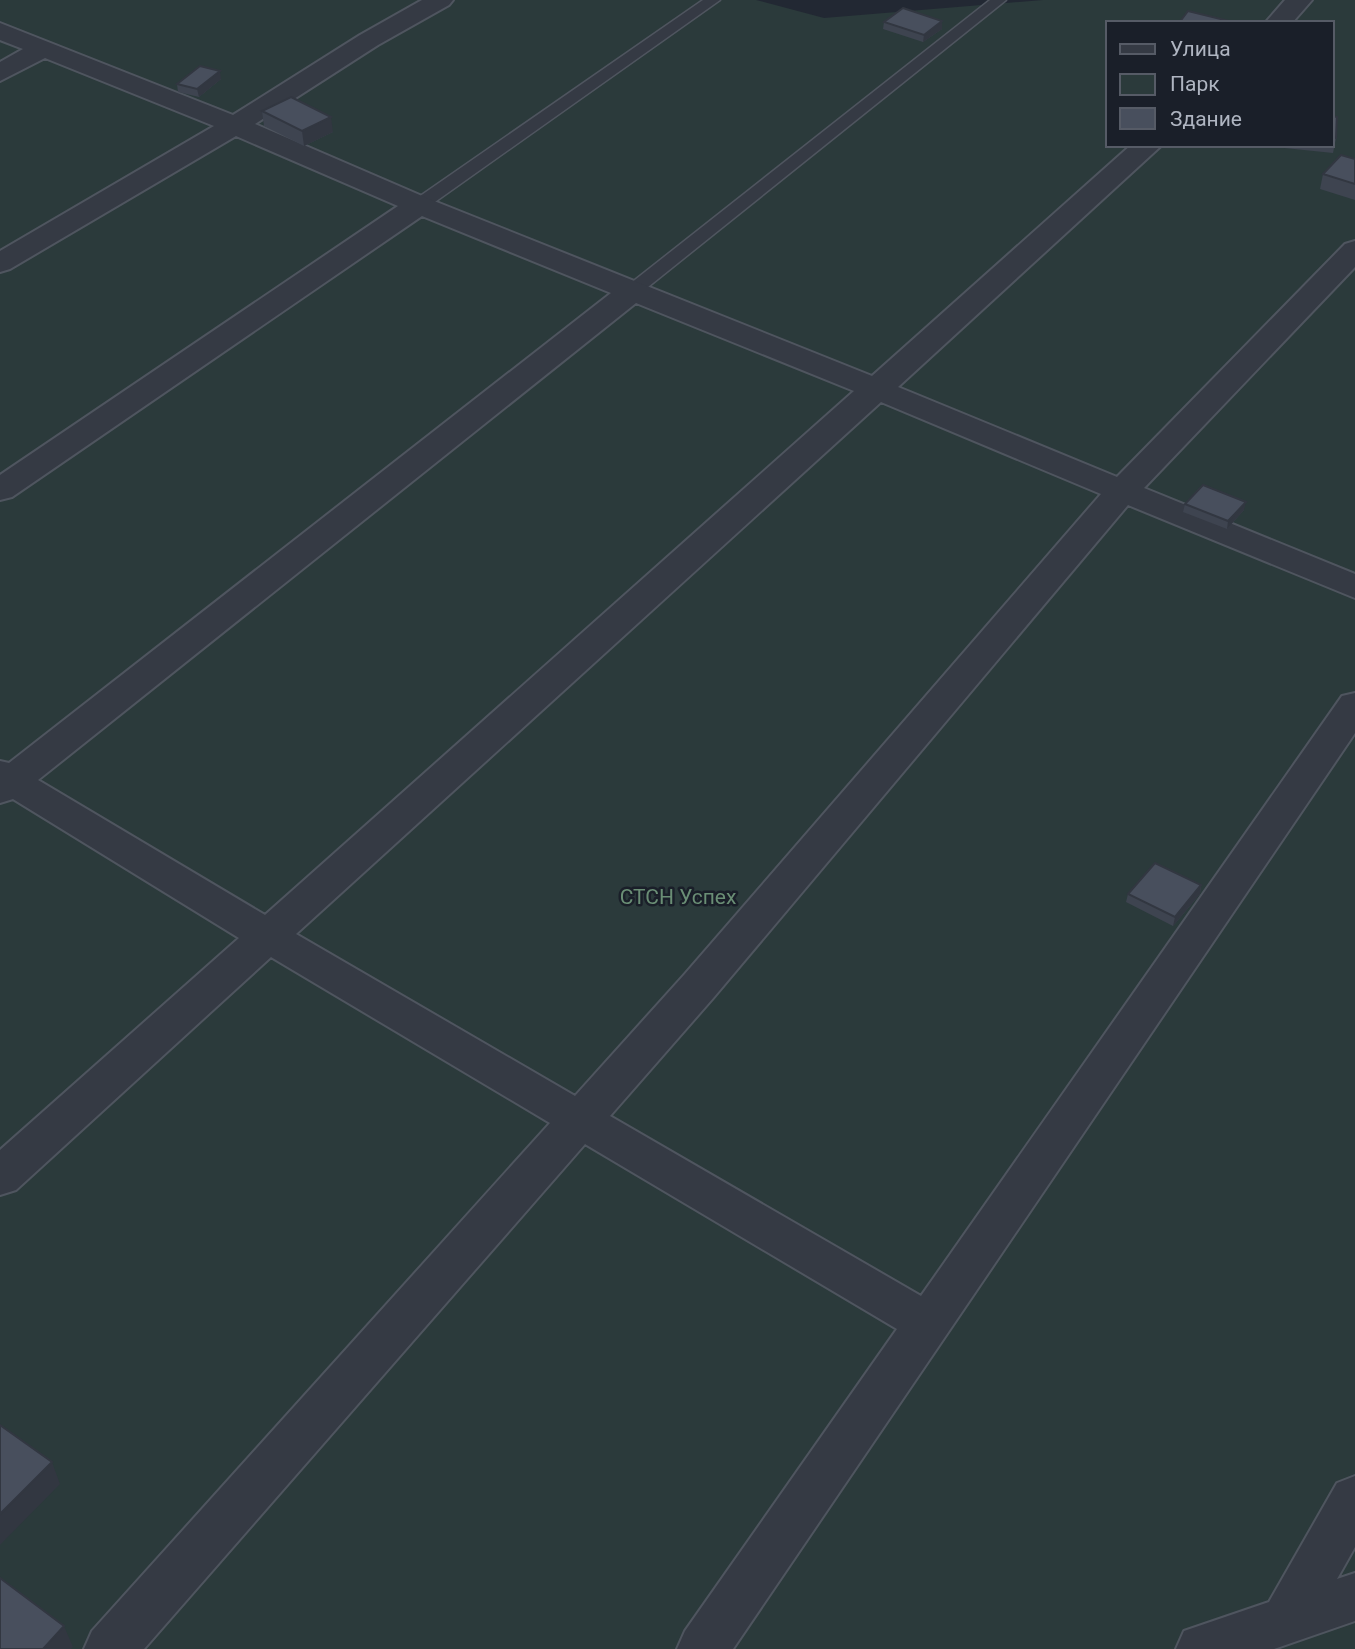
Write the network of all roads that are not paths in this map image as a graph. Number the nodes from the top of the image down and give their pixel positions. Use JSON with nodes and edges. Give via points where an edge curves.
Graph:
{"nodes":[{"id":1,"x":440,"y":0,"type":"edge"},
{"id":2,"x":713,"y":0,"type":"edge"},
{"id":3,"x":999,"y":0,"type":"edge"},
{"id":4,"x":1299,"y":0,"type":"edge"},
{"id":5,"x":1280,"y":21,"type":"edge"},
{"id":6,"x":0,"y":31,"type":"edge"},
{"id":7,"x":43,"y":49,"type":"junction"},
{"id":8,"x":0,"y":73,"type":"edge"},
{"id":9,"x":235,"y":125,"type":"junction"},
{"id":10,"x":1146,"y":147,"type":"edge"},
{"id":11,"x":419,"y":205,"type":"junction"},
{"id":12,"x":1355,"y":250,"type":"edge"},
{"id":13,"x":0,"y":263,"type":"edge"},
{"id":14,"x":632,"y":291,"type":"junction"},
{"id":15,"x":876,"y":389,"type":"junction"},
{"id":16,"x":1123,"y":490,"type":"junction"},
{"id":17,"x":0,"y":491,"type":"edge"},
{"id":18,"x":1355,"y":587,"type":"edge"},
{"id":19,"x":1355,"y":705,"type":"edge"},
{"id":20,"x":4,"y":782,"type":"edge"},
{"id":21,"x":267,"y":936,"type":"junction"},
{"id":22,"x":580,"y":1120,"type":"junction"},
{"id":23,"x":0,"y":1177,"type":"edge"},
{"id":24,"x":928,"y":1324,"type":"junction"},
{"id":25,"x":1355,"y":1499,"type":"edge"},
{"id":26,"x":1355,"y":1597,"type":"edge"},
{"id":27,"x":1287,"y":1620,"type":"junction"},
{"id":28,"x":110,"y":1649,"type":"edge"},
{"id":29,"x":703,"y":1649,"type":"edge"},
{"id":30,"x":1202,"y":1649,"type":"edge"}],
"edges":[{"from":1,"to":9,"type":"street"},
{"from":2,"to":11,"type":"lane"},
{"from":3,"to":14,"type":"lane"},
{"from":4,"to":5,"type":"street"},
{"from":6,"to":7,"type":"street"},
{"from":7,"to":8,"type":"street"},
{"from":7,"to":9,"type":"street"},
{"from":9,"to":11,"type":"street"},
{"from":9,"to":13,"type":"street"},
{"from":10,"to":15,"type":"street"},
{"from":11,"to":14,"type":"street"},
{"from":11,"to":17,"type":"street"},
{"from":12,"to":16,"type":"street"},
{"from":14,"to":15,"type":"street"},
{"from":14,"to":20,"type":"street"},
{"from":15,"to":16,"type":"street"},
{"from":15,"to":21,"type":"street"},
{"from":16,"to":18,"type":"street"},
{"from":16,"to":22,"type":"street"},
{"from":19,"to":24,"type":"street"},
{"from":20,"to":21,"type":"street"},
{"from":21,"to":22,"type":"street"},
{"from":21,"to":23,"type":"street"},
{"from":22,"to":24,"type":"street"},
{"from":22,"to":28,"type":"street"},
{"from":24,"to":29,"type":"street"},
{"from":25,"to":27,"type":"street"},
{"from":26,"to":27,"type":"street"},
{"from":27,"to":30,"type":"street"}]}
